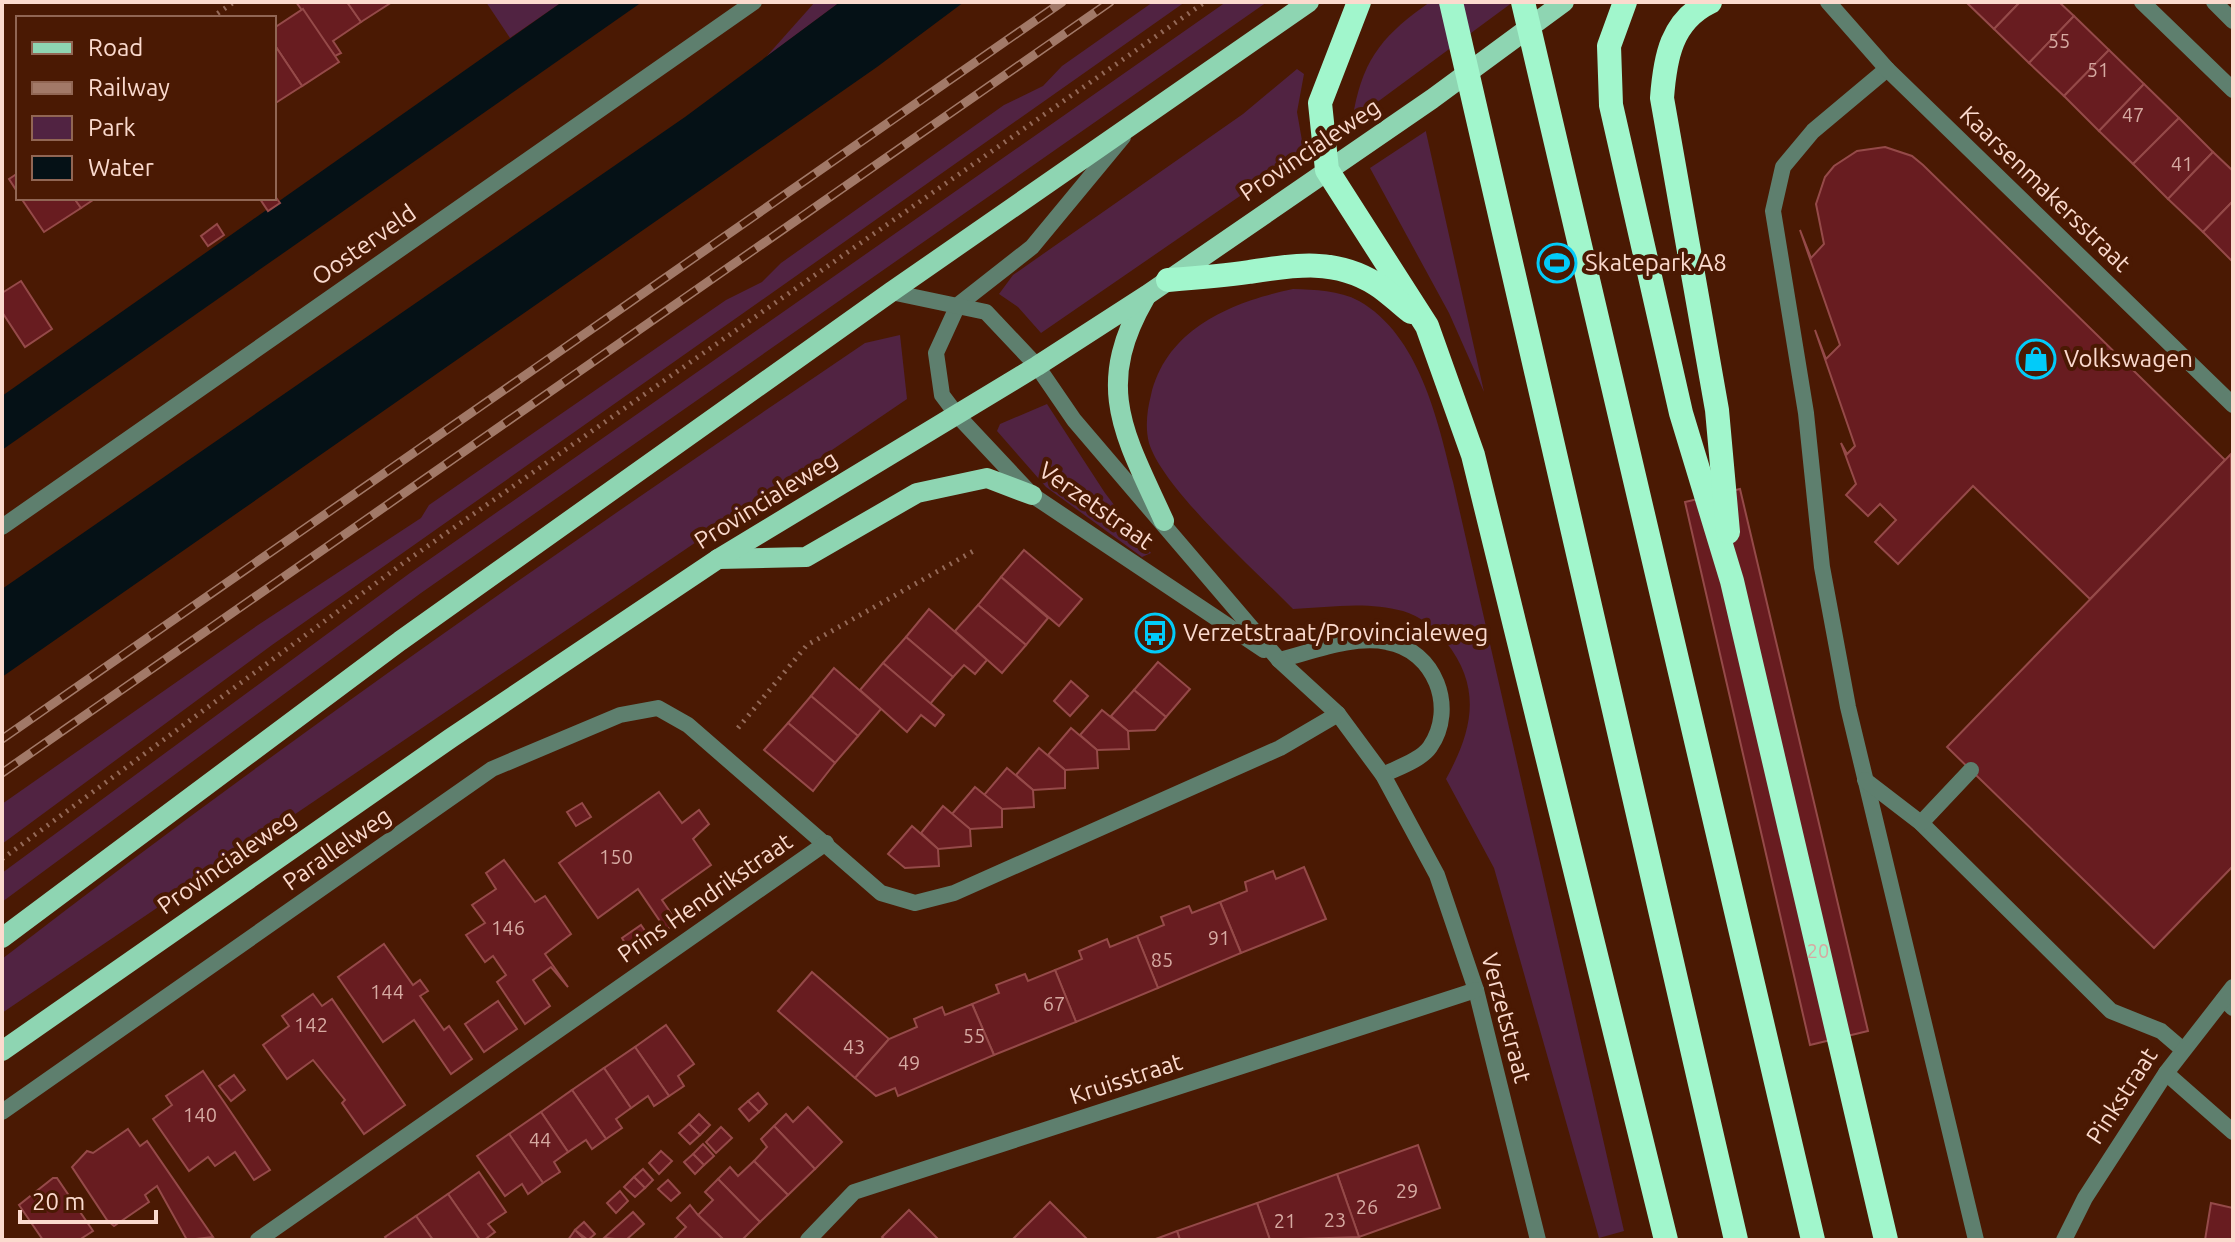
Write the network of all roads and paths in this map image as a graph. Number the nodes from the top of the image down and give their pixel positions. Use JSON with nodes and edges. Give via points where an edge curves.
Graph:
{"nodes":[{"id":1,"x":234,"y":2,"type":"edge"},
{"id":2,"x":754,"y":2,"type":"edge"},
{"id":3,"x":1205,"y":2,"type":"edge"},
{"id":4,"x":1309,"y":2,"type":"edge"},
{"id":5,"x":1359,"y":2,"type":"edge"},
{"id":6,"x":1451,"y":2,"type":"edge"},
{"id":7,"x":1523,"y":2,"type":"edge"},
{"id":8,"x":1564,"y":2,"type":"edge"},
{"id":9,"x":1625,"y":2,"type":"edge"},
{"id":10,"x":1710,"y":2,"type":"edge"},
{"id":11,"x":1828,"y":2,"type":"edge"},
{"id":12,"x":2142,"y":2,"type":"edge"},
{"id":13,"x":2214,"y":2,"type":"edge"},
{"id":14,"x":214,"y":16,"type":"edge"},
{"id":15,"x":2233,"y":21,"type":"edge"},
{"id":16,"x":1887,"y":69,"type":"junction"},
{"id":17,"x":2233,"y":90,"type":"edge"},
{"id":18,"x":1136,"y":121,"type":"junction"},
{"id":19,"x":1327,"y":170,"type":"junction"},
{"id":20,"x":1168,"y":280,"type":"junction"},
{"id":21,"x":891,"y":292,"type":"junction"},
{"id":22,"x":1147,"y":295,"type":"junction"},
{"id":23,"x":958,"y":305,"type":"junction"},
{"id":24,"x":1427,"y":326,"type":"junction"},
{"id":25,"x":1037,"y":366,"type":"junction"},
{"id":26,"x":2233,"y":405,"type":"edge"},
{"id":27,"x":957,"y":415,"type":"junction"},
{"id":28,"x":1032,"y":495,"type":"junction"},
{"id":29,"x":1164,"y":521,"type":"junction"},
{"id":30,"x":2,"y":527,"type":"edge"},
{"id":31,"x":977,"y":549,"type":"dead end"},
{"id":32,"x":718,"y":559,"type":"junction"},
{"id":33,"x":1732,"y":581,"type":"junction"},
{"id":34,"x":1279,"y":660,"type":"junction"},
{"id":35,"x":1338,"y":714,"type":"junction"},
{"id":36,"x":719,"y":753,"type":"junction"},
{"id":37,"x":1971,"y":770,"type":"dead end"},
{"id":38,"x":1383,"y":775,"type":"junction"},
{"id":39,"x":1865,"y":780,"type":"junction"},
{"id":40,"x":1921,"y":823,"type":"junction"},
{"id":41,"x":826,"y":843,"type":"junction"},
{"id":42,"x":2,"y":859,"type":"edge"},
{"id":43,"x":2,"y":938,"type":"edge"},
{"id":44,"x":1476,"y":990,"type":"junction"},
{"id":45,"x":2230,"y":998,"type":"edge"},
{"id":46,"x":2182,"y":1049,"type":"junction"},
{"id":47,"x":2,"y":1051,"type":"edge"},
{"id":48,"x":2166,"y":1073,"type":"junction"},
{"id":49,"x":2,"y":1112,"type":"edge"},
{"id":50,"x":2233,"y":1132,"type":"edge"},
{"id":51,"x":1534,"y":1239,"type":"edge"},
{"id":52,"x":258,"y":1240,"type":"edge"},
{"id":53,"x":808,"y":1240,"type":"edge"},
{"id":54,"x":1666,"y":1240,"type":"edge"},
{"id":55,"x":1736,"y":1240,"type":"edge"},
{"id":56,"x":1813,"y":1240,"type":"edge"},
{"id":57,"x":1886,"y":1240,"type":"edge"},
{"id":58,"x":1976,"y":1240,"type":"edge"},
{"id":59,"x":2064,"y":1240,"type":"edge"}],
"edges":[{"from":1,"to":14,"type":"path"},
{"from":2,"to":30,"type":"street","name":"Oosterveld"},
{"from":3,"to":42,"type":"path","via":[[402,564]]},
{"from":4,"to":18,"type":"main road"},
{"from":5,"to":19,"type":"highway","via":[[1320,103]]},
{"from":6,"to":55,"type":"highway","bridge":true},
{"from":7,"to":56,"type":"highway","bridge":true},
{"from":8,"to":19,"type":"main road","name":"Provincialeweg"},
{"from":9,"to":33,"type":"highway","via":[[1609,46],[1611,105],[1681,413]]},
{"from":10,"to":33,"type":"highway","via":[[1681,24],[1665,58],[1662,98],[1717,410]]},
{"from":11,"to":16,"type":"street","name":"Kaarsenmakersstraat"},
{"from":12,"to":17,"type":"street"},
{"from":13,"to":15,"type":"street"},
{"from":16,"to":26,"type":"street","name":"Kaarsenmakersstraat"},
{"from":16,"to":39,"type":"street","via":[[1813,131],[1783,167],[1773,211],[1806,413],[1822,567]]},
{"from":18,"to":21,"type":"main road"},
{"from":18,"to":23,"type":"street","name":"Verzetstraat","via":[[1032,247]]},
{"from":19,"to":20,"type":"main road","name":"Provincialeweg"},
{"from":19,"to":24,"type":"highway"},
{"from":20,"to":22,"type":"main road","name":"Provincialeweg"},
{"from":20,"to":24,"type":"highway","via":[[1284,264],[1326,266],[1375,284]]},
{"from":21,"to":23,"type":"street","name":"Verzetstraat"},
{"from":21,"to":43,"type":"main road","via":[[400,641]]},
{"from":22,"to":25,"type":"main road","name":"Provincialeweg"},
{"from":22,"to":29,"type":"main road","via":[[1127,329],[1116,401]]},
{"from":23,"to":25,"type":"street","name":"Verzetstraat","via":[[986,312]]},
{"from":23,"to":27,"type":"street","name":"Verzetstraat","via":[[936,353],[942,395]]},
{"from":24,"to":54,"type":"highway","via":[[1473,455]]},
{"from":25,"to":27,"type":"main road","name":"Provincialeweg"},
{"from":25,"to":29,"type":"street","name":"Verzetstraat","via":[[1074,420]]},
{"from":27,"to":28,"type":"street","name":"Verzetstraat"},
{"from":27,"to":32,"type":"main road","name":"Provincialeweg"},
{"from":28,"to":32,"type":"main road","via":[[987,478],[917,493],[806,557]]},
{"from":28,"to":34,"type":"street","name":"Verzetstraat"},
{"from":29,"to":34,"type":"street","name":"Verzetstraat"},
{"from":31,"to":36,"type":"path","via":[[807,645]]},
{"from":32,"to":47,"type":"main road","name":"Provincialeweg"},
{"from":33,"to":57,"type":"highway"},
{"from":34,"to":35,"type":"street","name":"Verzetstraat"},
{"from":34,"to":38,"type":"street","via":[[1362,641],[1389,642],[1412,653],[1433,674],[1444,700],[1441,725],[1428,750]]},
{"from":35,"to":38,"type":"street","name":"Verzetstraat"},
{"from":35,"to":41,"type":"street","name":"Prins Hendrikstraat","via":[[1280,748],[928,900],[915,903],[881,893]]},
{"from":36,"to":41,"type":"street","name":"Parallelweg"},
{"from":36,"to":49,"type":"street","name":"Parallelweg","via":[[688,725],[658,708],[620,715],[492,769]]},
{"from":37,"to":40,"type":"street"},
{"from":38,"to":44,"type":"street","name":"Verzetstraat","via":[[1437,875]]},
{"from":39,"to":40,"type":"street"},
{"from":39,"to":58,"type":"street"},
{"from":40,"to":46,"type":"street","via":[[2111,1011],[2161,1031]]},
{"from":41,"to":52,"type":"street","name":"Prins Hendrikstraat"},
{"from":44,"to":51,"type":"street","name":"Verzetstraat"},
{"from":44,"to":53,"type":"street","name":"Kruisstraat","via":[[854,1192]]},
{"from":45,"to":46,"type":"street","name":"Pinkstraat"},
{"from":46,"to":48,"type":"street","name":"Pinkstraat"},
{"from":48,"to":50,"type":"street"},
{"from":48,"to":59,"type":"street","name":"Pinkstraat"}]}
